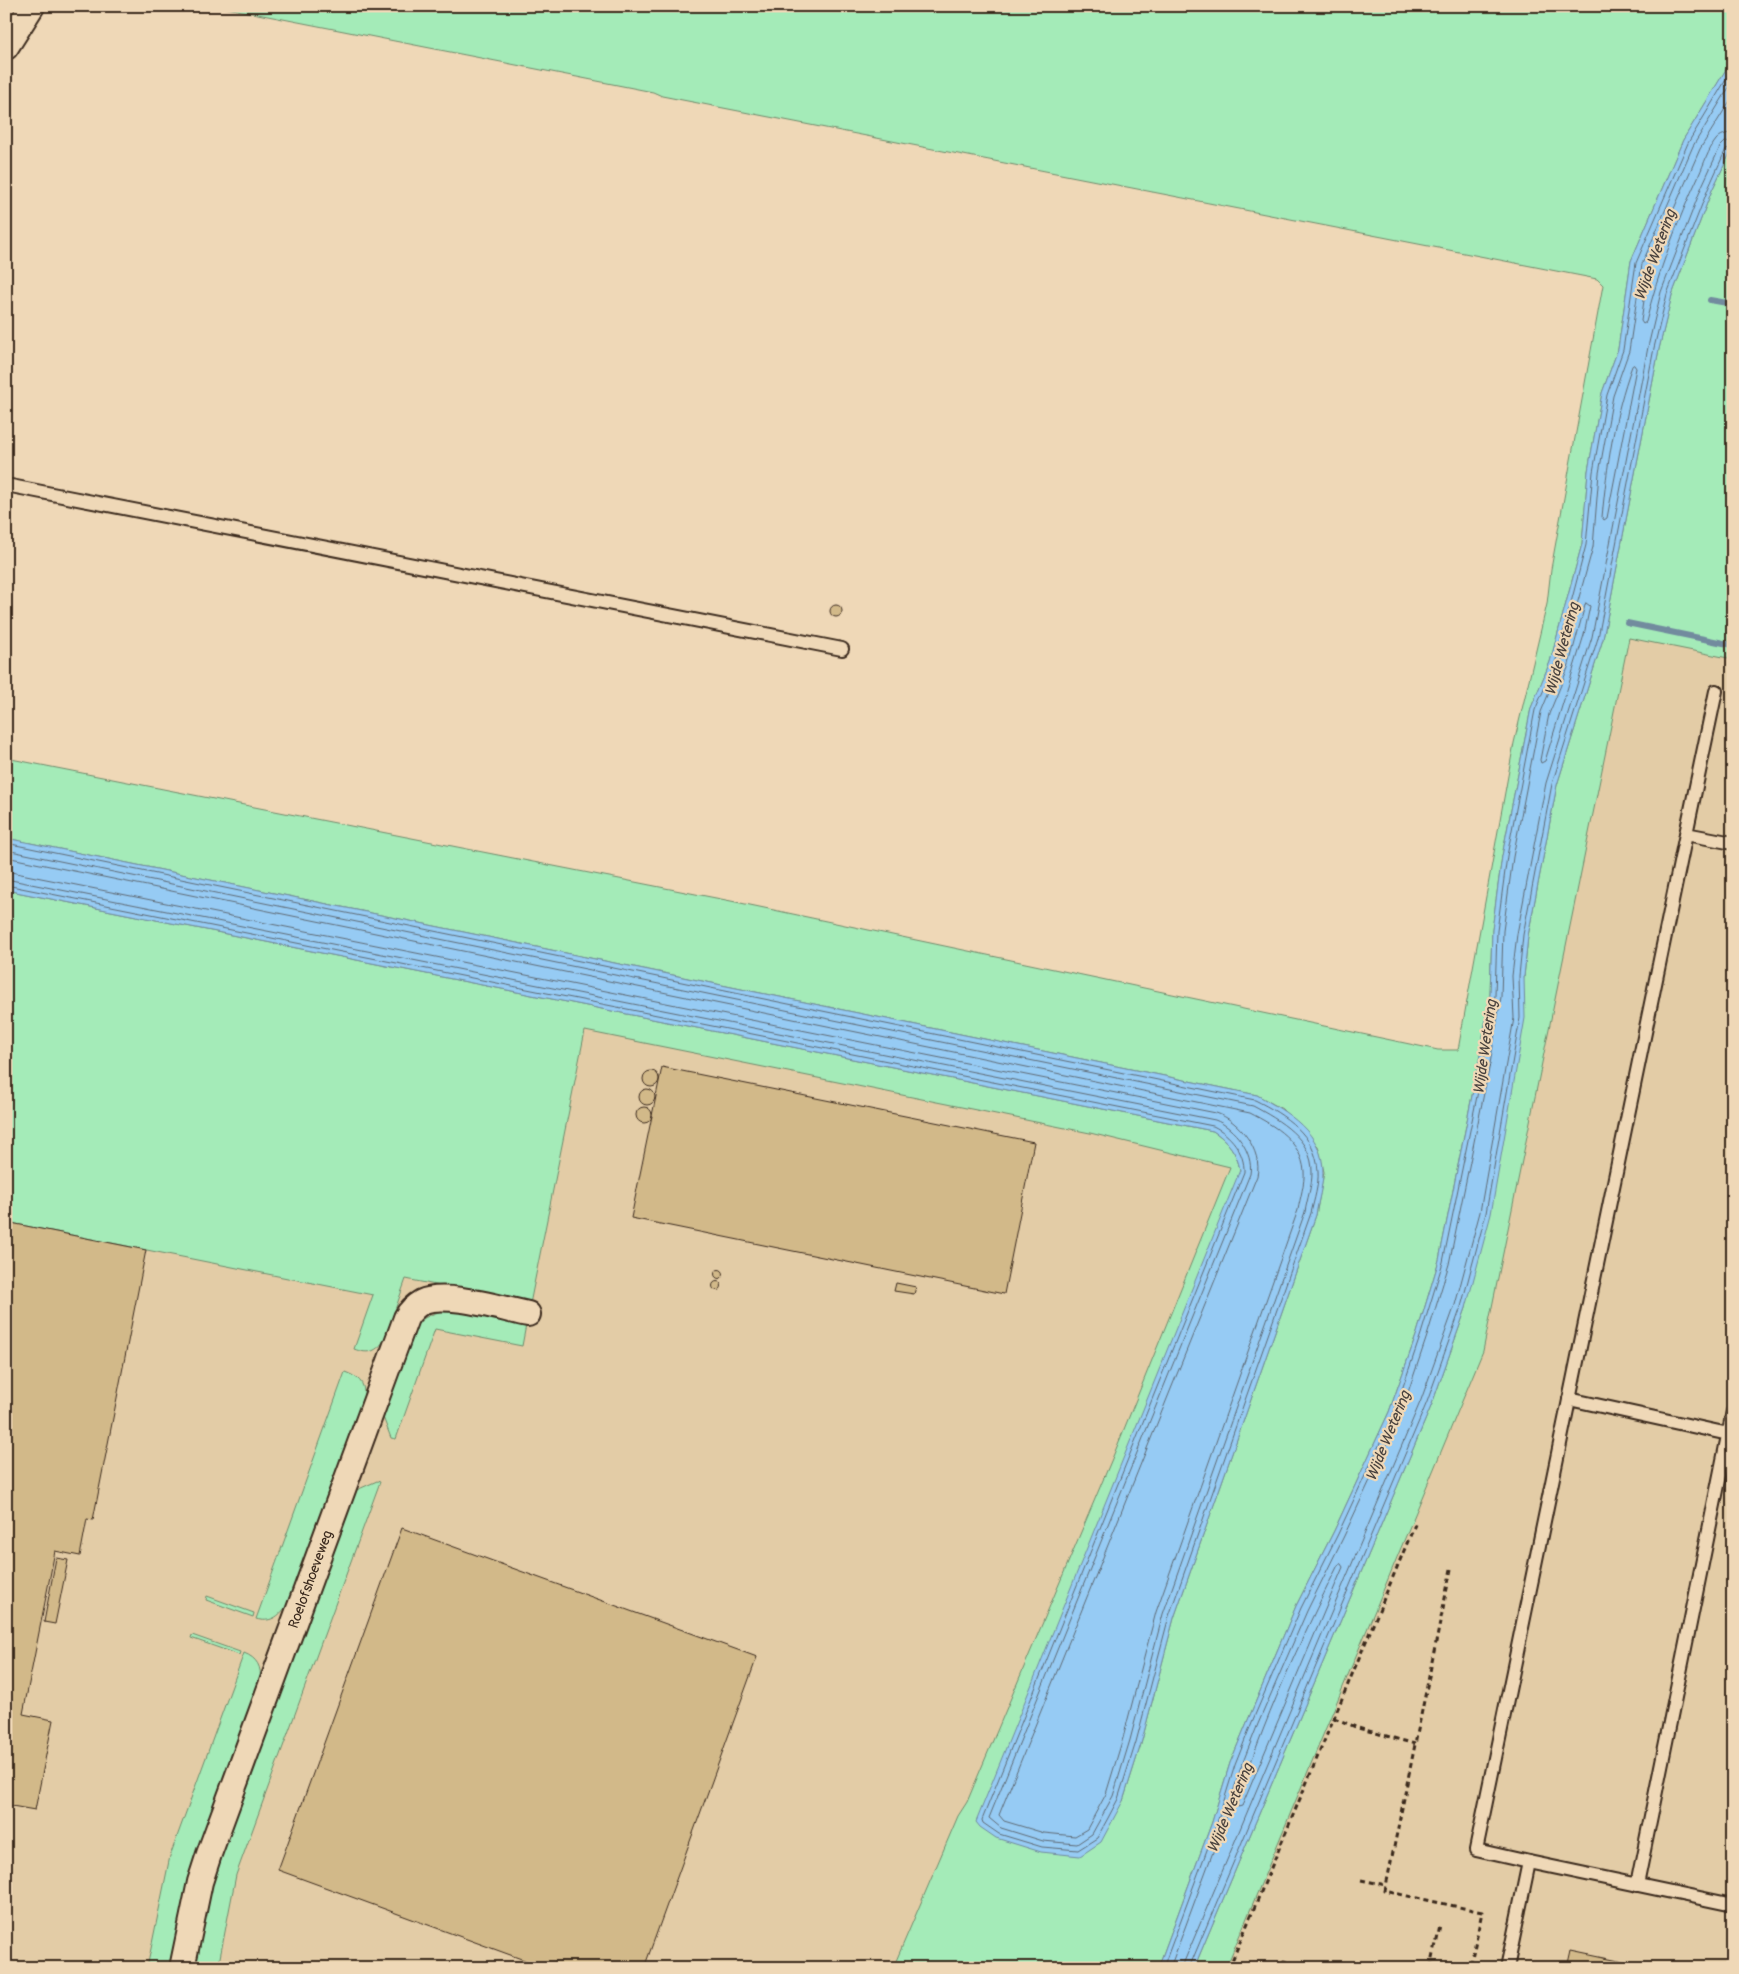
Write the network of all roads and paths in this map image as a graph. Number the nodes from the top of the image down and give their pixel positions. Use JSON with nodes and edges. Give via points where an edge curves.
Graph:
{"nodes":[{"id":1,"x":32,"y":6,"type":"edge"},
{"id":2,"x":6,"y":47,"type":"edge"},
{"id":3,"x":6,"y":485,"type":"edge"},
{"id":4,"x":842,"y":649,"type":"dead end"},
{"id":5,"x":1716,"y":691,"type":"dead end"},
{"id":6,"x":1686,"y":834,"type":"junction"},
{"id":7,"x":1733,"y":843,"type":"edge"},
{"id":8,"x":528,"y":1314,"type":"dead end"},
{"id":9,"x":1569,"y":1399,"type":"junction"},
{"id":10,"x":1733,"y":1411,"type":"edge"},
{"id":11,"x":1730,"y":1434,"type":"edge"},
{"id":12,"x":1416,"y":1522,"type":"dead end"},
{"id":13,"x":1451,"y":1569,"type":"dead end"},
{"id":14,"x":1334,"y":1718,"type":"junction"},
{"id":15,"x":1415,"y":1744,"type":"junction"},
{"id":16,"x":1529,"y":1862,"type":"junction"},
{"id":17,"x":1361,"y":1880,"type":"dead end"},
{"id":18,"x":1386,"y":1885,"type":"junction"},
{"id":19,"x":1637,"y":1885,"type":"junction"},
{"id":20,"x":1733,"y":1904,"type":"edge"},
{"id":21,"x":1440,"y":1926,"type":"dead end"},
{"id":22,"x":1284,"y":1961,"type":"dead end"},
{"id":23,"x":182,"y":1968,"type":"edge"},
{"id":24,"x":1229,"y":1968,"type":"edge"},
{"id":25,"x":1315,"y":1968,"type":"edge"},
{"id":26,"x":1431,"y":1968,"type":"edge"},
{"id":27,"x":1470,"y":1968,"type":"edge"},
{"id":28,"x":1507,"y":1968,"type":"edge"}],
"edges":[{"from":1,"to":2,"type":"street"},
{"from":3,"to":4,"type":"lane"},
{"from":5,"to":6,"type":"lane"},
{"from":6,"to":7,"type":"lane"},
{"from":6,"to":9,"type":"lane"},
{"from":8,"to":23,"type":"street","name":"Roelofshoeveweg","via":[[443,1297],[423,1301],[413,1307],[406,1318],[209,1854]]},
{"from":9,"to":11,"type":"lane"},
{"from":9,"to":16,"type":"lane","via":[[1476,1850]]},
{"from":10,"to":11,"type":"lane"},
{"from":11,"to":19,"type":"lane"},
{"from":12,"to":14,"type":"path"},
{"from":13,"to":15,"type":"path"},
{"from":14,"to":15,"type":"path","via":[[1366,1731]]},
{"from":14,"to":24,"type":"path"},
{"from":15,"to":18,"type":"path"},
{"from":16,"to":19,"type":"lane"},
{"from":16,"to":28,"type":"lane"},
{"from":17,"to":18,"type":"path"},
{"from":18,"to":27,"type":"path","via":[[1385,1891],[1482,1912]]},
{"from":19,"to":20,"type":"lane"},
{"from":21,"to":26,"type":"path"},
{"from":22,"to":25,"type":"path"}]}
